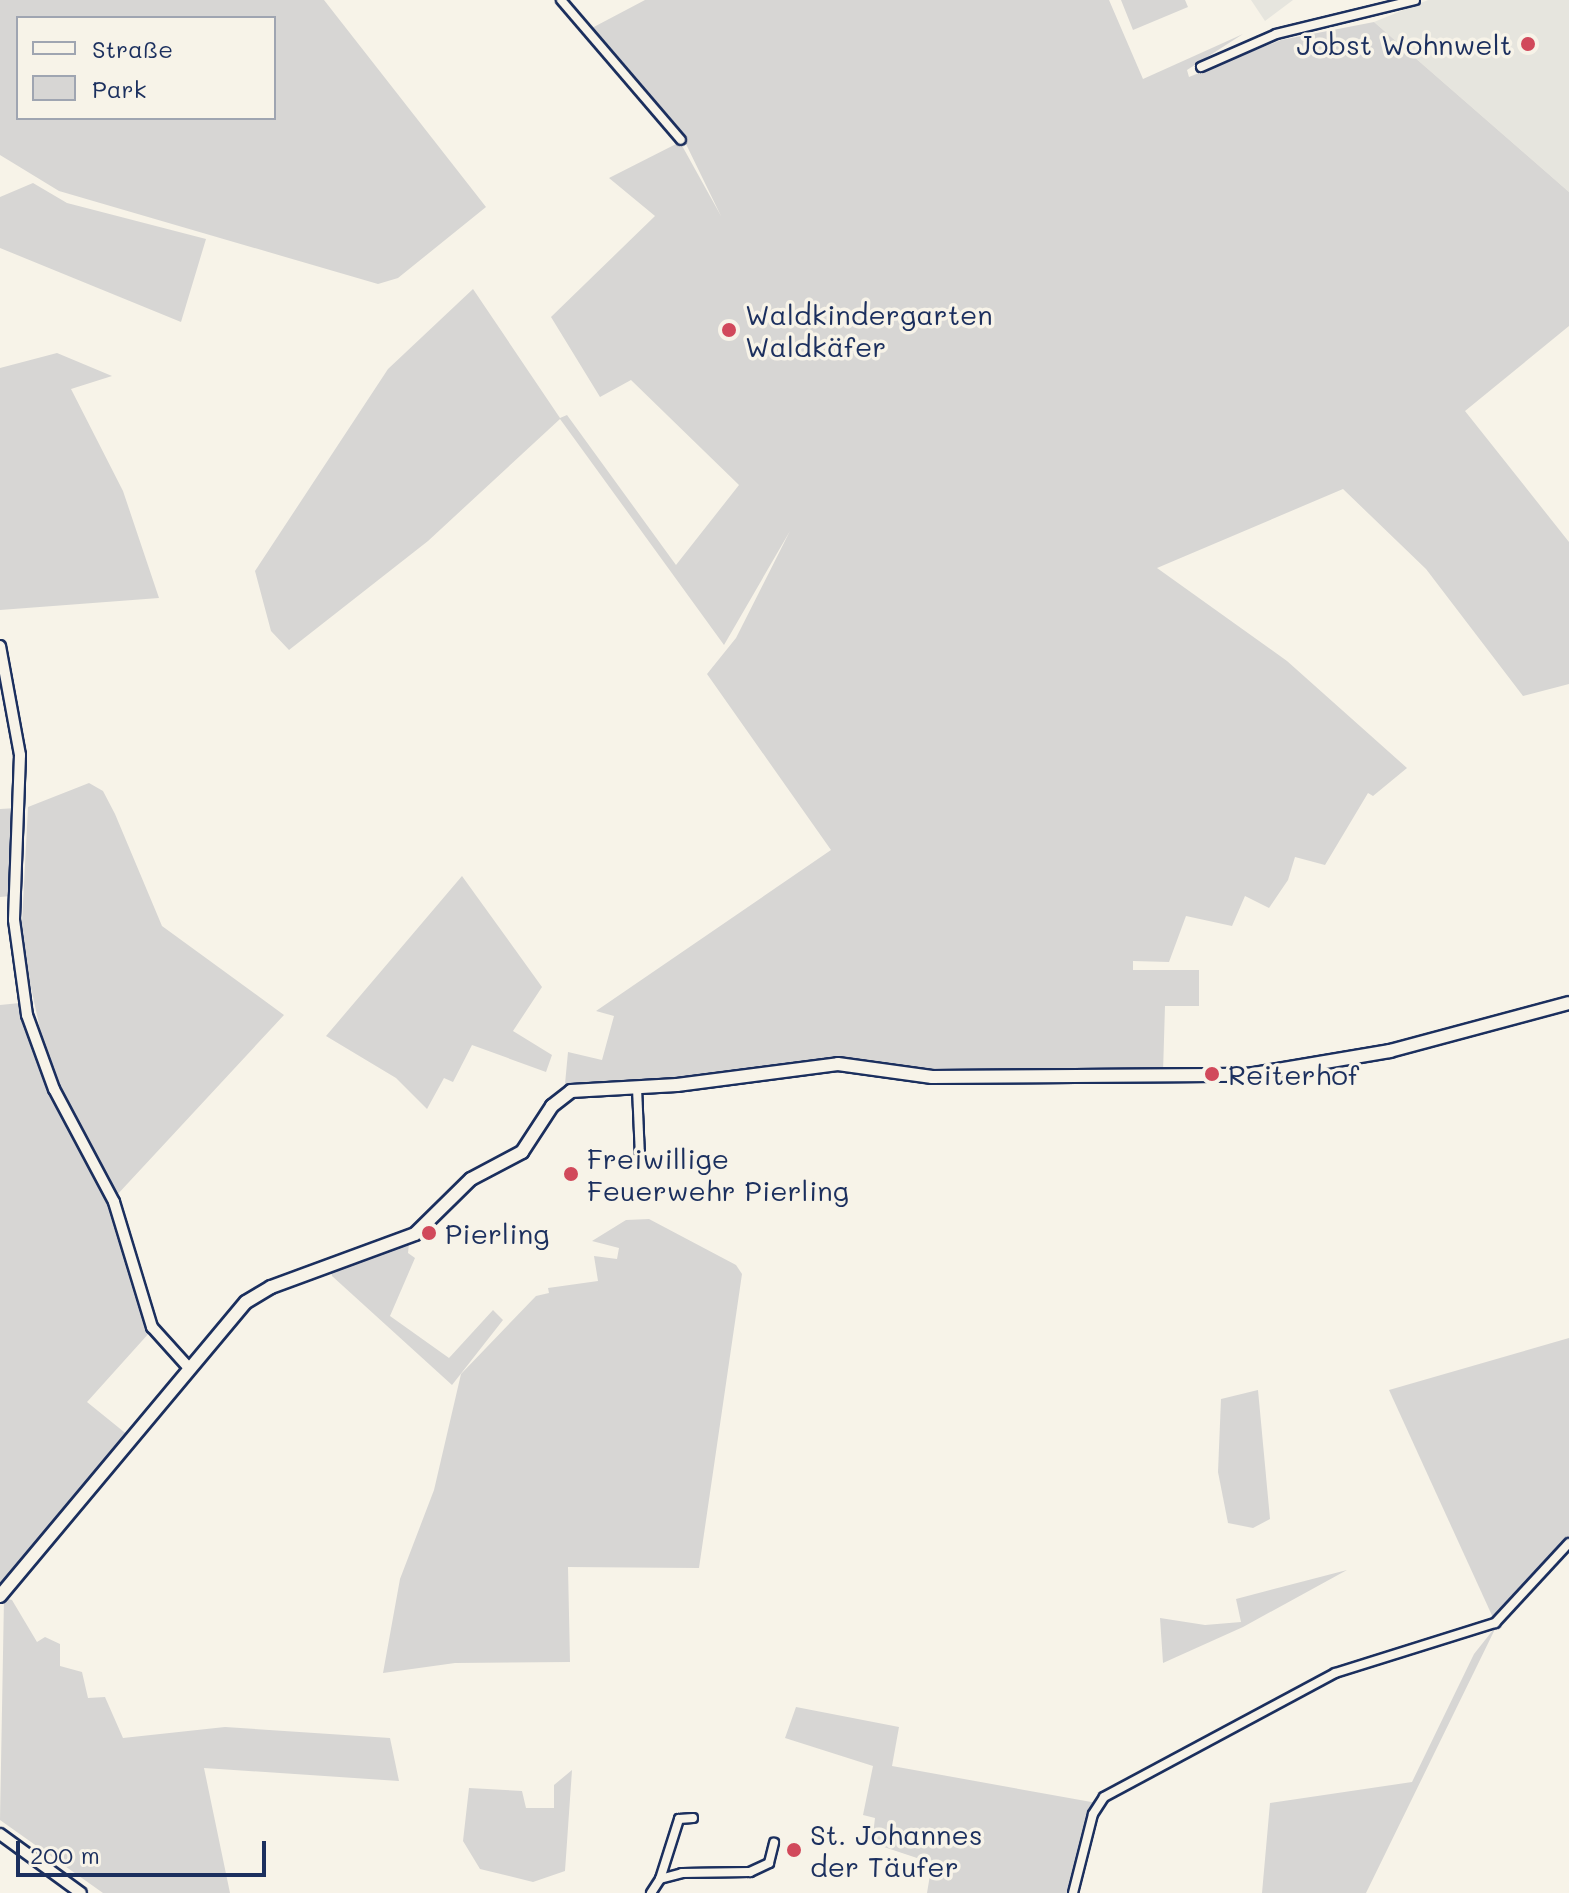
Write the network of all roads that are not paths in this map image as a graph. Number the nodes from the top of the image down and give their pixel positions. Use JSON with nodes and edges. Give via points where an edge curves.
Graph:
{"nodes":[{"id":1,"x":561,"y":0,"type":"edge"},
{"id":2,"x":1415,"y":0,"type":"edge"},
{"id":3,"x":1201,"y":67,"type":"dead end"},
{"id":4,"x":681,"y":140,"type":"dead end"},
{"id":5,"x":0,"y":646,"type":"edge"},
{"id":6,"x":1569,"y":1003,"type":"edge"},
{"id":7,"x":637,"y":1088,"type":"junction"},
{"id":8,"x":640,"y":1158,"type":"dead end"},
{"id":9,"x":189,"y":1368,"type":"junction"},
{"id":10,"x":1569,"y":1543,"type":"edge"},
{"id":11,"x":0,"y":1596,"type":"edge"},
{"id":12,"x":693,"y":1818,"type":"dead end"},
{"id":13,"x":0,"y":1834,"type":"edge"},
{"id":14,"x":774,"y":1843,"type":"dead end"},
{"id":15,"x":660,"y":1879,"type":"junction"},
{"id":16,"x":81,"y":1893,"type":"edge"},
{"id":17,"x":651,"y":1893,"type":"edge"},
{"id":18,"x":1073,"y":1893,"type":"edge"}],
"edges":[{"from":1,"to":4,"type":"street"},
{"from":2,"to":3,"type":"street","via":[[1276,34]]},
{"from":5,"to":9,"type":"street","via":[[20,755],[14,920],[27,1015],[54,1089],[114,1202],[152,1327]]},
{"from":6,"to":7,"type":"main road","via":[[1390,1051],[1248,1075],[932,1077],[838,1064]]},
{"from":7,"to":8,"type":"street"},
{"from":7,"to":9,"type":"main road","via":[[589,1087],[565,1095],[522,1152],[471,1179],[425,1228],[396,1244],[257,1294],[235,1312]]},
{"from":9,"to":11,"type":"main road"},
{"from":10,"to":18,"type":"street","via":[[1495,1623],[1335,1673],[1104,1797],[1093,1814]]},
{"from":12,"to":15,"type":"street","via":[[679,1819]]},
{"from":13,"to":16,"type":"street"},
{"from":14,"to":15,"type":"street","via":[[769,1863],[750,1872]]},
{"from":15,"to":17,"type":"street"}]}
